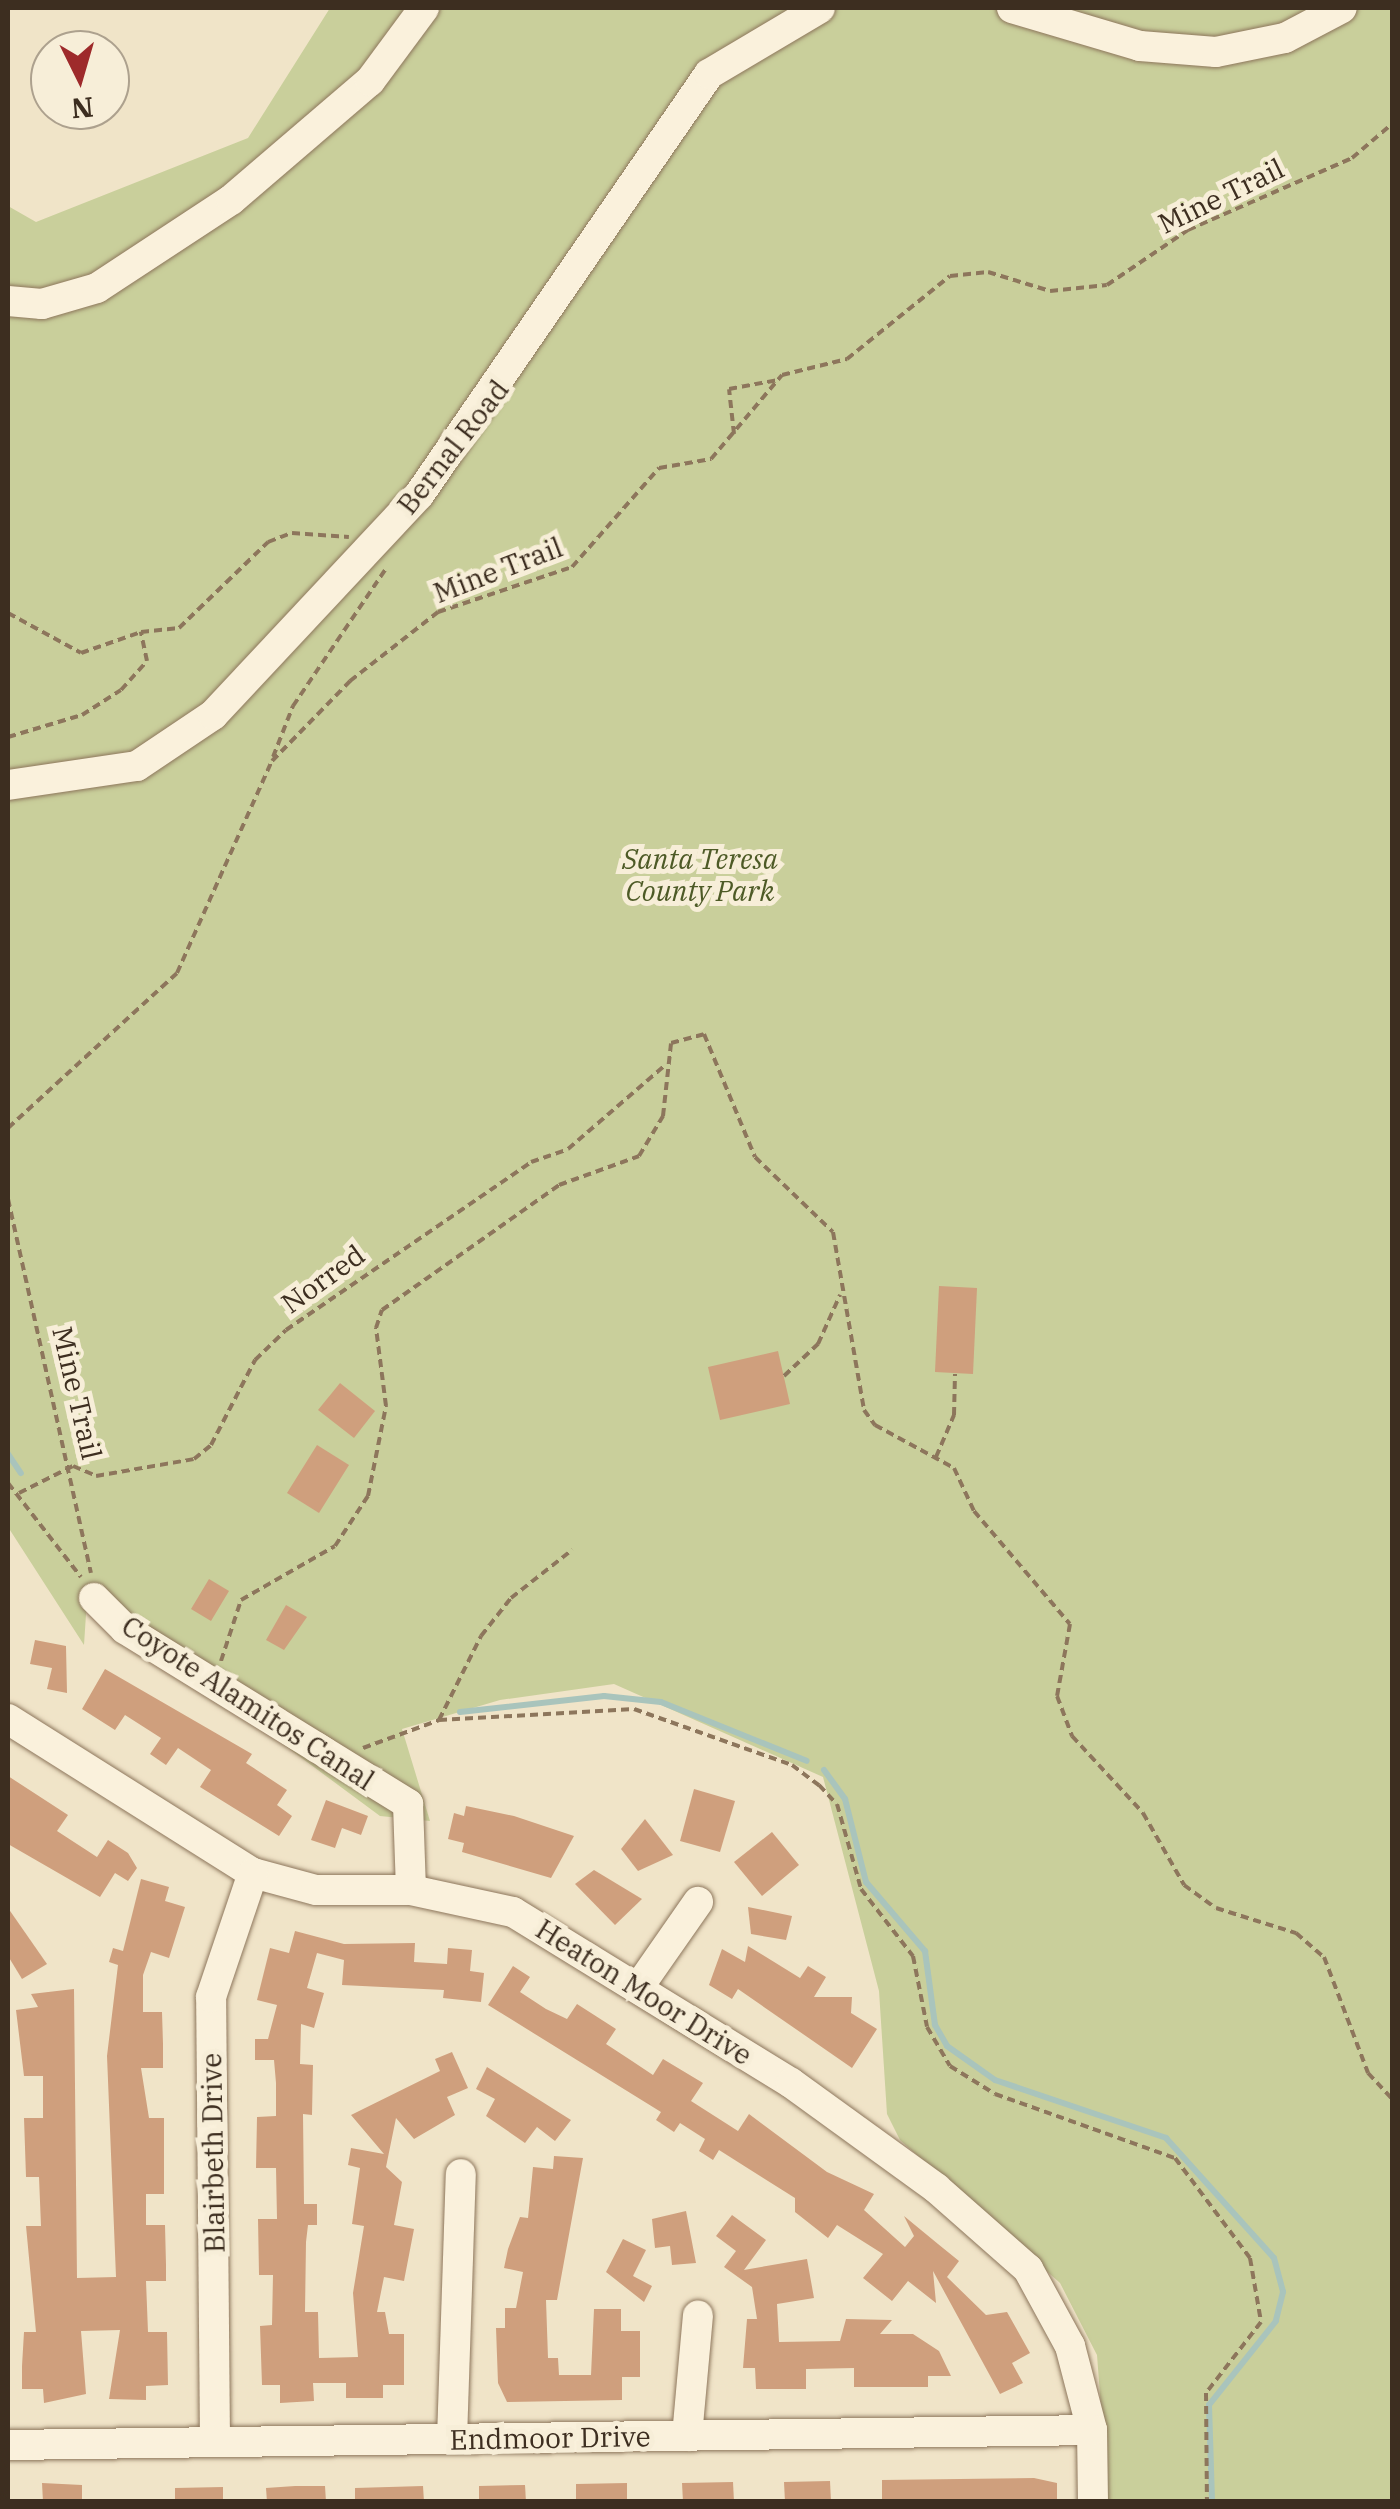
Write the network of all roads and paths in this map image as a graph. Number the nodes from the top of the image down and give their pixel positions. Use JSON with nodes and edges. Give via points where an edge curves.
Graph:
{"nodes":[{"id":1,"x":424,"y":8,"type":"edge"},
{"id":2,"x":820,"y":8,"type":"edge"},
{"id":3,"x":1012,"y":8,"type":"edge"},
{"id":4,"x":1342,"y":8,"type":"edge"},
{"id":5,"x":1392,"y":124,"type":"edge"},
{"id":6,"x":8,"y":301,"type":"edge"},
{"id":7,"x":778,"y":380,"type":"junction"},
{"id":8,"x":734,"y":435,"type":"junction"},
{"id":9,"x":358,"y":539,"type":"dead end"},
{"id":10,"x":383,"y":562,"type":"dead end"},
{"id":11,"x":8,"y":612,"type":"edge"},
{"id":12,"x":141,"y":632,"type":"junction"},
{"id":13,"x":8,"y":736,"type":"edge"},
{"id":14,"x":272,"y":761,"type":"junction"},
{"id":15,"x":8,"y":785,"type":"edge"},
{"id":16,"x":666,"y":1065,"type":"junction"},
{"id":17,"x":8,"y":1128,"type":"edge"},
{"id":18,"x":8,"y":1199,"type":"edge"},
{"id":19,"x":842,"y":1291,"type":"junction"},
{"id":20,"x":955,"y":1374,"type":"dead end"},
{"id":21,"x":784,"y":1376,"type":"dead end"},
{"id":22,"x":936,"y":1457,"type":"junction"},
{"id":23,"x":73,"y":1466,"type":"junction"},
{"id":24,"x":8,"y":1484,"type":"edge"},
{"id":25,"x":19,"y":1493,"type":"junction"},
{"id":26,"x":572,"y":1550,"type":"dead end"},
{"id":27,"x":94,"y":1598,"type":"junction"},
{"id":28,"x":216,"y":1688,"type":"junction"},
{"id":29,"x":8,"y":1720,"type":"edge"},
{"id":30,"x":440,"y":1720,"type":"junction"},
{"id":31,"x":338,"y":1761,"type":"junction"},
{"id":32,"x":254,"y":1873,"type":"junction"},
{"id":33,"x":412,"y":1890,"type":"junction"},
{"id":34,"x":698,"y":1902,"type":"dead end"},
{"id":35,"x":638,"y":1988,"type":"junction"},
{"id":36,"x":1392,"y":2099,"type":"edge"},
{"id":37,"x":461,"y":2174,"type":"dead end"},
{"id":38,"x":698,"y":2316,"type":"dead end"},
{"id":39,"x":1092,"y":2430,"type":"junction"},
{"id":40,"x":688,"y":2436,"type":"junction"},
{"id":41,"x":452,"y":2439,"type":"junction"},
{"id":42,"x":216,"y":2441,"type":"junction"},
{"id":43,"x":8,"y":2445,"type":"edge"},
{"id":44,"x":1093,"y":2502,"type":"edge"},
{"id":45,"x":1207,"y":2502,"type":"edge"}],
"edges":[{"from":1,"to":6,"type":"street","via":[[370,81],[231,200],[97,288],[42,304]]},
{"from":2,"to":15,"type":"street","name":"Bernal Road","via":[[736,51],[690,97],[477,420],[370,550],[213,715],[137,766]]},
{"from":3,"to":4,"type":"street","via":[[1140,46],[1216,52],[1285,38]]},
{"from":5,"to":7,"type":"path","name":"Mine Trail","via":[[1352,158],[1188,230],[1106,285],[1050,292],[988,272],[950,276],[847,359],[796,366]]},
{"from":7,"to":8,"type":"path","name":"Mine Trail"},
{"from":7,"to":8,"type":"path","via":[[729,388]]},
{"from":8,"to":14,"type":"path","name":"Mine Trail","via":[[712,459],[659,468],[572,566],[438,612],[350,681]]},
{"from":9,"to":12,"type":"path","via":[[280,536],[179,628]]},
{"from":10,"to":14,"type":"path","via":[[361,612],[293,706]]},
{"from":11,"to":12,"type":"path","via":[[81,653]]},
{"from":12,"to":13,"type":"path","via":[[148,661],[121,690],[82,715]]},
{"from":14,"to":17,"type":"path","name":"Mine Trail","via":[[177,972]]},
{"from":16,"to":19,"type":"path","name":"Norred","via":[[678,1036],[713,1040],[755,1157],[833,1232]]},
{"from":16,"to":23,"type":"path","name":"Norred","via":[[568,1149],[530,1162],[263,1350],[211,1446],[194,1458],[96,1476]]},
{"from":16,"to":28,"type":"path","via":[[662,1116],[639,1156],[559,1185],[382,1310],[376,1328],[386,1406],[368,1496],[336,1546],[241,1600]]},
{"from":18,"to":23,"type":"path","name":"Mine Trail"},
{"from":19,"to":21,"type":"path","via":[[818,1344]]},
{"from":19,"to":22,"type":"path","via":[[864,1410]]},
{"from":20,"to":22,"type":"path","via":[[954,1415]]},
{"from":22,"to":36,"type":"path","via":[[954,1468],[974,1511],[1070,1624],[1057,1696],[1072,1736],[1143,1813],[1198,1898],[1296,1933],[1324,1956],[1368,2073]]},
{"from":23,"to":25,"type":"path"},
{"from":23,"to":27,"type":"path","name":"Mine Trail"},
{"from":24,"to":25,"type":"path","name":"Coyote Alamitos Canal"},
{"from":25,"to":27,"type":"path","name":"Coyote Alamitos Canal"},
{"from":26,"to":30,"type":"path","via":[[512,1598],[481,1636]]},
{"from":27,"to":28,"type":"street","name":"Coyote Alamitos Canal"},
{"from":28,"to":31,"type":"street","name":"Coyote Alamitos Canal"},
{"from":29,"to":32,"type":"street","name":"Heaton Moor Drive"},
{"from":30,"to":31,"type":"path"},
{"from":30,"to":45,"type":"path","via":[[634,1709],[792,1765],[837,1804],[861,1889],[913,1956],[926,2027],[950,2066],[994,2094],[1175,2158],[1250,2258],[1261,2322],[1206,2393]]},
{"from":31,"to":33,"type":"street","name":"Coyote Alamitos Canal","via":[[408,1804]]},
{"from":32,"to":33,"type":"street","name":"Heaton Moor Drive","via":[[316,1890]]},
{"from":32,"to":42,"type":"street","name":"Blairbeth Drive","via":[[211,1997]]},
{"from":33,"to":35,"type":"street","name":"Heaton Moor Drive","via":[[512,1912]]},
{"from":34,"to":35,"type":"street"},
{"from":35,"to":39,"type":"street","name":"Heaton Moor Drive","via":[[920,2176],[1028,2269],[1070,2346]]},
{"from":37,"to":41,"type":"street"},
{"from":38,"to":40,"type":"street"},
{"from":39,"to":40,"type":"street","name":"Endmoor Drive"},
{"from":39,"to":44,"type":"street","name":"Heaton Moor Drive"},
{"from":40,"to":41,"type":"street","name":"Endmoor Drive"},
{"from":41,"to":42,"type":"street","name":"Endmoor Drive"},
{"from":42,"to":43,"type":"street","name":"Endmoor Drive"}]}
